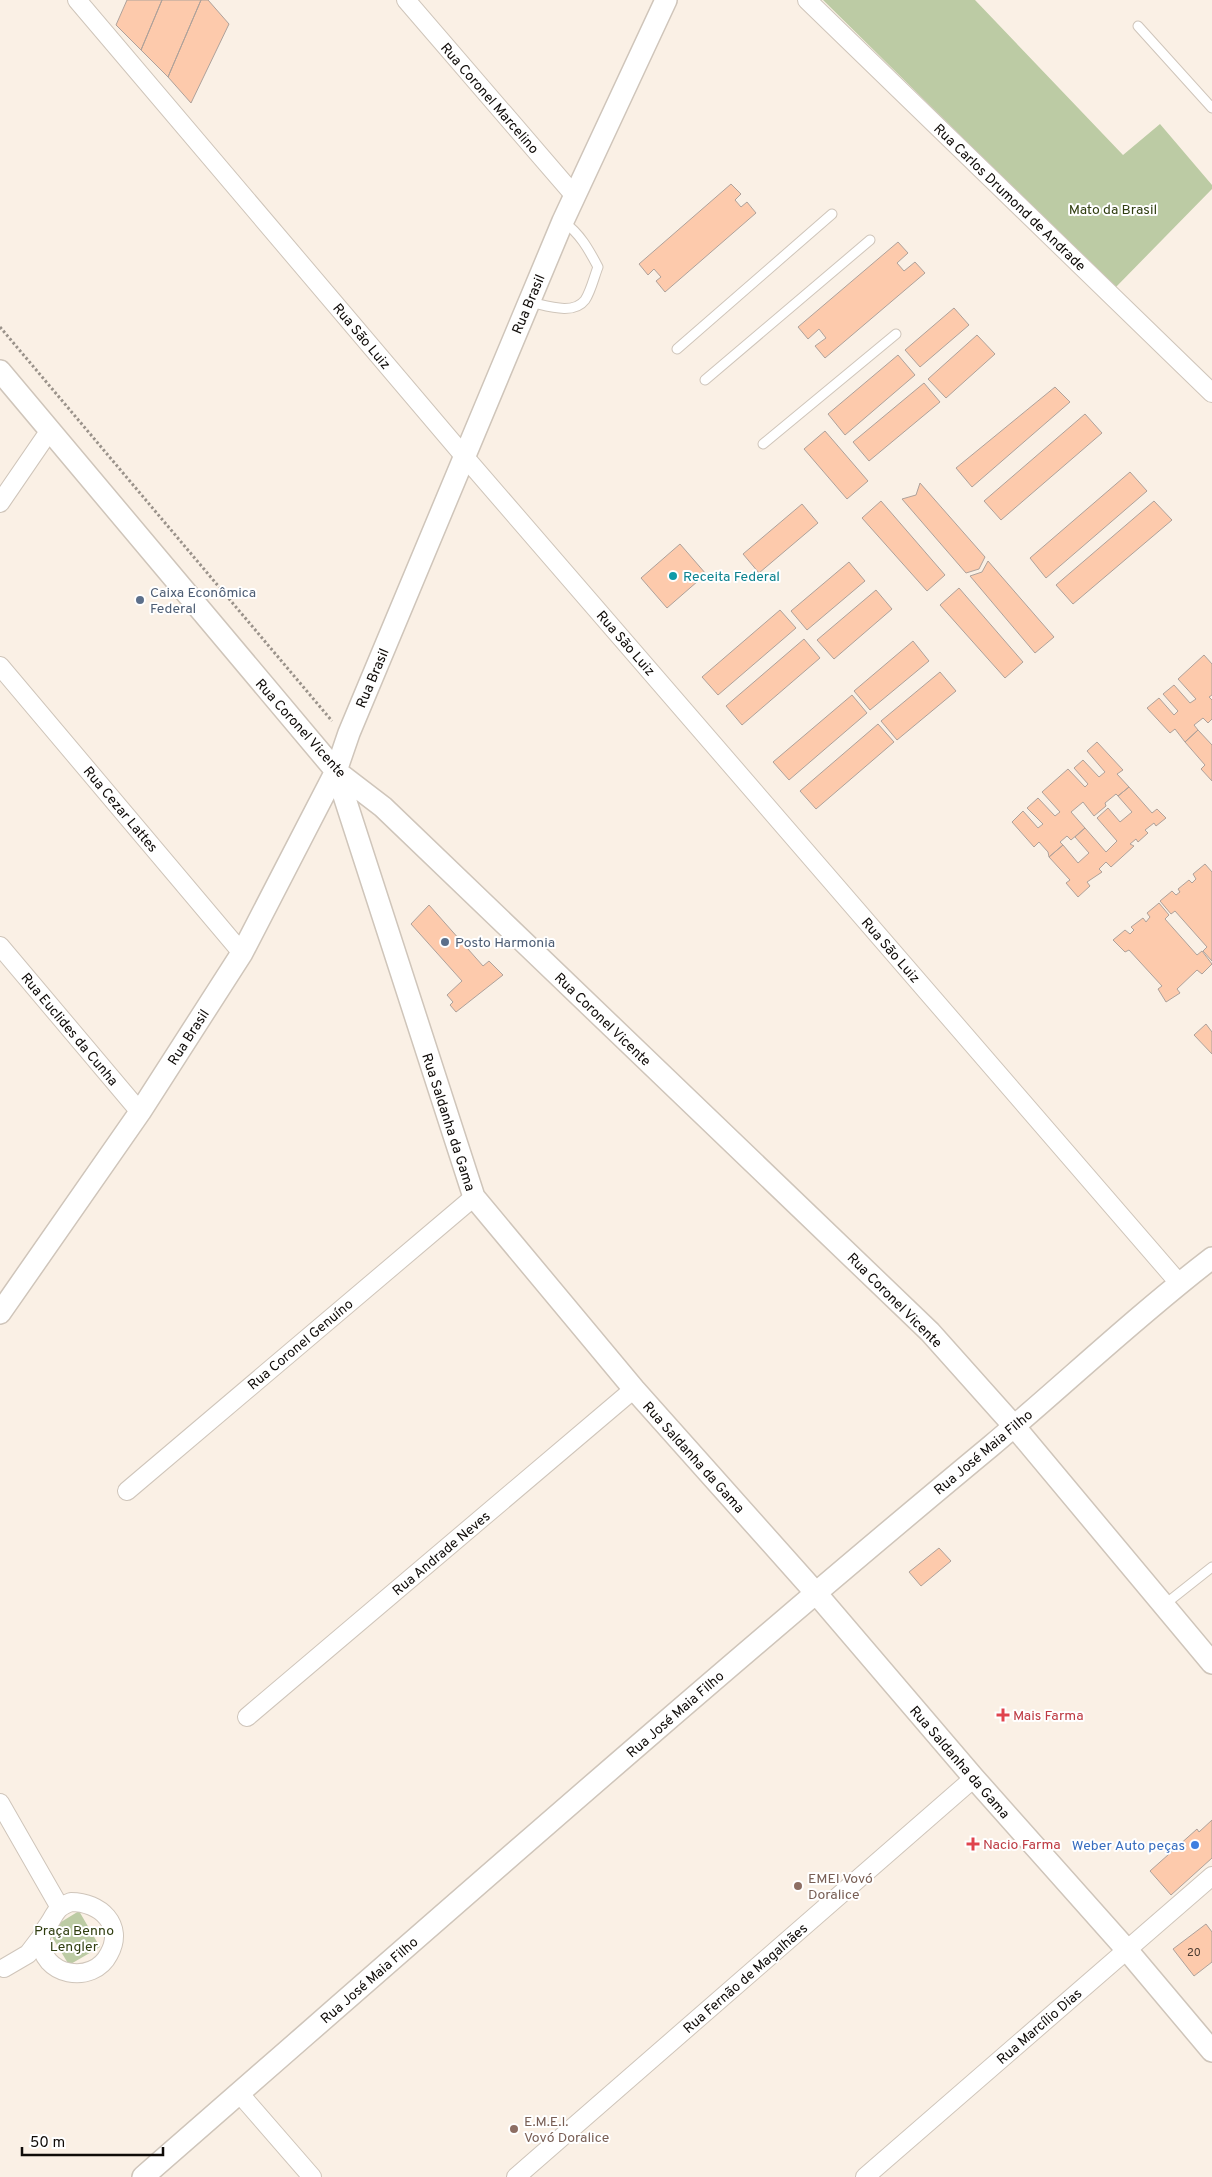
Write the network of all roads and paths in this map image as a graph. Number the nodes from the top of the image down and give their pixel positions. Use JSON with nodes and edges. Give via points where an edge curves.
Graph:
{"nodes":[{"id":1,"x":77,"y":0,"type":"edge"},
{"id":2,"x":406,"y":0,"type":"edge"},
{"id":3,"x":666,"y":0,"type":"edge"},
{"id":4,"x":807,"y":0,"type":"edge"},
{"id":5,"x":1138,"y":26,"type":"dead end"},
{"id":6,"x":1212,"y":108,"type":"edge"},
{"id":7,"x":574,"y":195,"type":"junction"},
{"id":8,"x":832,"y":214,"type":"dead end"},
{"id":9,"x":563,"y":221,"type":"junction"},
{"id":10,"x":870,"y":240,"type":"dead end"},
{"id":11,"x":529,"y":302,"type":"junction"},
{"id":12,"x":0,"y":327,"type":"edge"},
{"id":13,"x":896,"y":334,"type":"dead end"},
{"id":14,"x":677,"y":349,"type":"dead end"},
{"id":15,"x":0,"y":371,"type":"edge"},
{"id":16,"x":705,"y":380,"type":"dead end"},
{"id":17,"x":1212,"y":394,"type":"edge"},
{"id":18,"x":50,"y":430,"type":"junction"},
{"id":19,"x":763,"y":444,"type":"dead end"},
{"id":20,"x":464,"y":456,"type":"junction"},
{"id":21,"x":0,"y":503,"type":"edge"},
{"id":22,"x":0,"y":666,"type":"edge"},
{"id":23,"x":349,"y":733,"type":"junction"},
{"id":24,"x":336,"y":771,"type":"junction"},
{"id":25,"x":0,"y":946,"type":"edge"},
{"id":26,"x":242,"y":952,"type":"junction"},
{"id":27,"x":140,"y":1112,"type":"junction"},
{"id":28,"x":474,"y":1198,"type":"junction"},
{"id":29,"x":1212,"y":1258,"type":"edge"},
{"id":30,"x":1179,"y":1283,"type":"junction"},
{"id":31,"x":0,"y":1313,"type":"edge"},
{"id":32,"x":634,"y":1389,"type":"junction"},
{"id":33,"x":1014,"y":1426,"type":"junction"},
{"id":34,"x":127,"y":1491,"type":"dead end"},
{"id":35,"x":1212,"y":1567,"type":"edge"},
{"id":36,"x":815,"y":1592,"type":"junction"},
{"id":37,"x":1164,"y":1606,"type":"junction"},
{"id":38,"x":1212,"y":1662,"type":"edge"},
{"id":39,"x":247,"y":1717,"type":"dead end"},
{"id":40,"x":974,"y":1778,"type":"junction"},
{"id":41,"x":0,"y":1803,"type":"edge"},
{"id":42,"x":1212,"y":1876,"type":"edge"},
{"id":43,"x":59,"y":1906,"type":"junction"},
{"id":44,"x":41,"y":1937,"type":"junction"},
{"id":45,"x":1127,"y":1950,"type":"junction"},
{"id":46,"x":2,"y":1968,"type":"edge"},
{"id":47,"x":1212,"y":2051,"type":"edge"},
{"id":48,"x":239,"y":2093,"type":"junction"},
{"id":49,"x":143,"y":2177,"type":"edge"},
{"id":50,"x":312,"y":2177,"type":"edge"},
{"id":51,"x":516,"y":2177,"type":"edge"},
{"id":52,"x":865,"y":2177,"type":"edge"}],
"edges":[{"from":1,"to":20,"type":"street","name":"Rua São Luiz"},
{"from":2,"to":7,"type":"street","name":"Rua Coronel Marcelino"},
{"from":3,"to":7,"type":"street","name":"Rua Brasil"},
{"from":4,"to":17,"type":"street","name":"Rua Carlos Drumond de Andrade"},
{"from":5,"to":6,"type":"lane"},
{"from":7,"to":9,"type":"street","name":"Rua Brasil"},
{"from":8,"to":14,"type":"lane"},
{"from":9,"to":11,"type":"street","name":"Rua Brasil"},
{"from":9,"to":11,"type":"lane","via":[[578,232],[598,267],[584,300],[575,307],[564,309]]},
{"from":10,"to":16,"type":"lane"},
{"from":11,"to":20,"type":"street","name":"Rua Brasil"},
{"from":12,"to":23,"type":"path","via":[[333,722]]},
{"from":13,"to":19,"type":"lane"},
{"from":15,"to":18,"type":"street","name":"Rua Coronel Vicente"},
{"from":18,"to":21,"type":"street"},
{"from":18,"to":24,"type":"street","name":"Rua Coronel Vicente"},
{"from":20,"to":23,"type":"street","name":"Rua Brasil"},
{"from":20,"to":30,"type":"street","name":"Rua São Luiz"},
{"from":22,"to":26,"type":"street","name":"Rua Cezar Lattes"},
{"from":23,"to":24,"type":"street","name":"Rua Brasil"},
{"from":24,"to":26,"type":"street","name":"Rua Brasil"},
{"from":24,"to":28,"type":"street","name":"Rua Saldanha da Gama"},
{"from":24,"to":33,"type":"street","name":"Rua Coronel Vicente","via":[[383,807],[930,1332]]},
{"from":25,"to":27,"type":"street","name":"Rua Euclides da Cunha"},
{"from":26,"to":27,"type":"street","name":"Rua Brasil"},
{"from":27,"to":31,"type":"street","name":"Rua Brasil"},
{"from":28,"to":32,"type":"street","name":"Rua Saldanha da Gama"},
{"from":28,"to":34,"type":"street","name":"Rua Coronel Genuíno"},
{"from":29,"to":30,"type":"street","name":"Rua José Maia Filho"},
{"from":30,"to":33,"type":"street","name":"Rua José Maia Filho"},
{"from":32,"to":36,"type":"street","name":"Rua Saldanha da Gama"},
{"from":32,"to":39,"type":"street","name":"Rua Andrade Neves"},
{"from":33,"to":36,"type":"street","name":"Rua José Maia Filho"},
{"from":33,"to":37,"type":"street","name":"Rua Coronel Vicente"},
{"from":35,"to":37,"type":"lane"},
{"from":36,"to":40,"type":"street","name":"Rua Saldanha da Gama"},
{"from":36,"to":48,"type":"street","name":"Rua José Maia Filho"},
{"from":37,"to":38,"type":"street","name":"Rua Coronel Vicente"},
{"from":40,"to":45,"type":"street","name":"Rua Saldanha da Gama"},
{"from":40,"to":51,"type":"street","name":"Rua Fernão de Magalhães"},
{"from":41,"to":43,"type":"street"},
{"from":42,"to":45,"type":"street","name":"Rua Marcílio Dias"},
{"from":43,"to":44,"type":"street"},
{"from":43,"to":44,"type":"street","via":[[83,1902],[105,1914],[114,1937],[106,1960],[88,1973],[66,1973],[48,1960]]},
{"from":44,"to":46,"type":"street","via":[[28,1954]]},
{"from":45,"to":47,"type":"street","name":"Rua Saldanha da Gama"},
{"from":45,"to":52,"type":"street","name":"Rua Marcílio Dias"},
{"from":48,"to":49,"type":"street","name":"Rua José Maia Filho"},
{"from":48,"to":50,"type":"street"}]}
